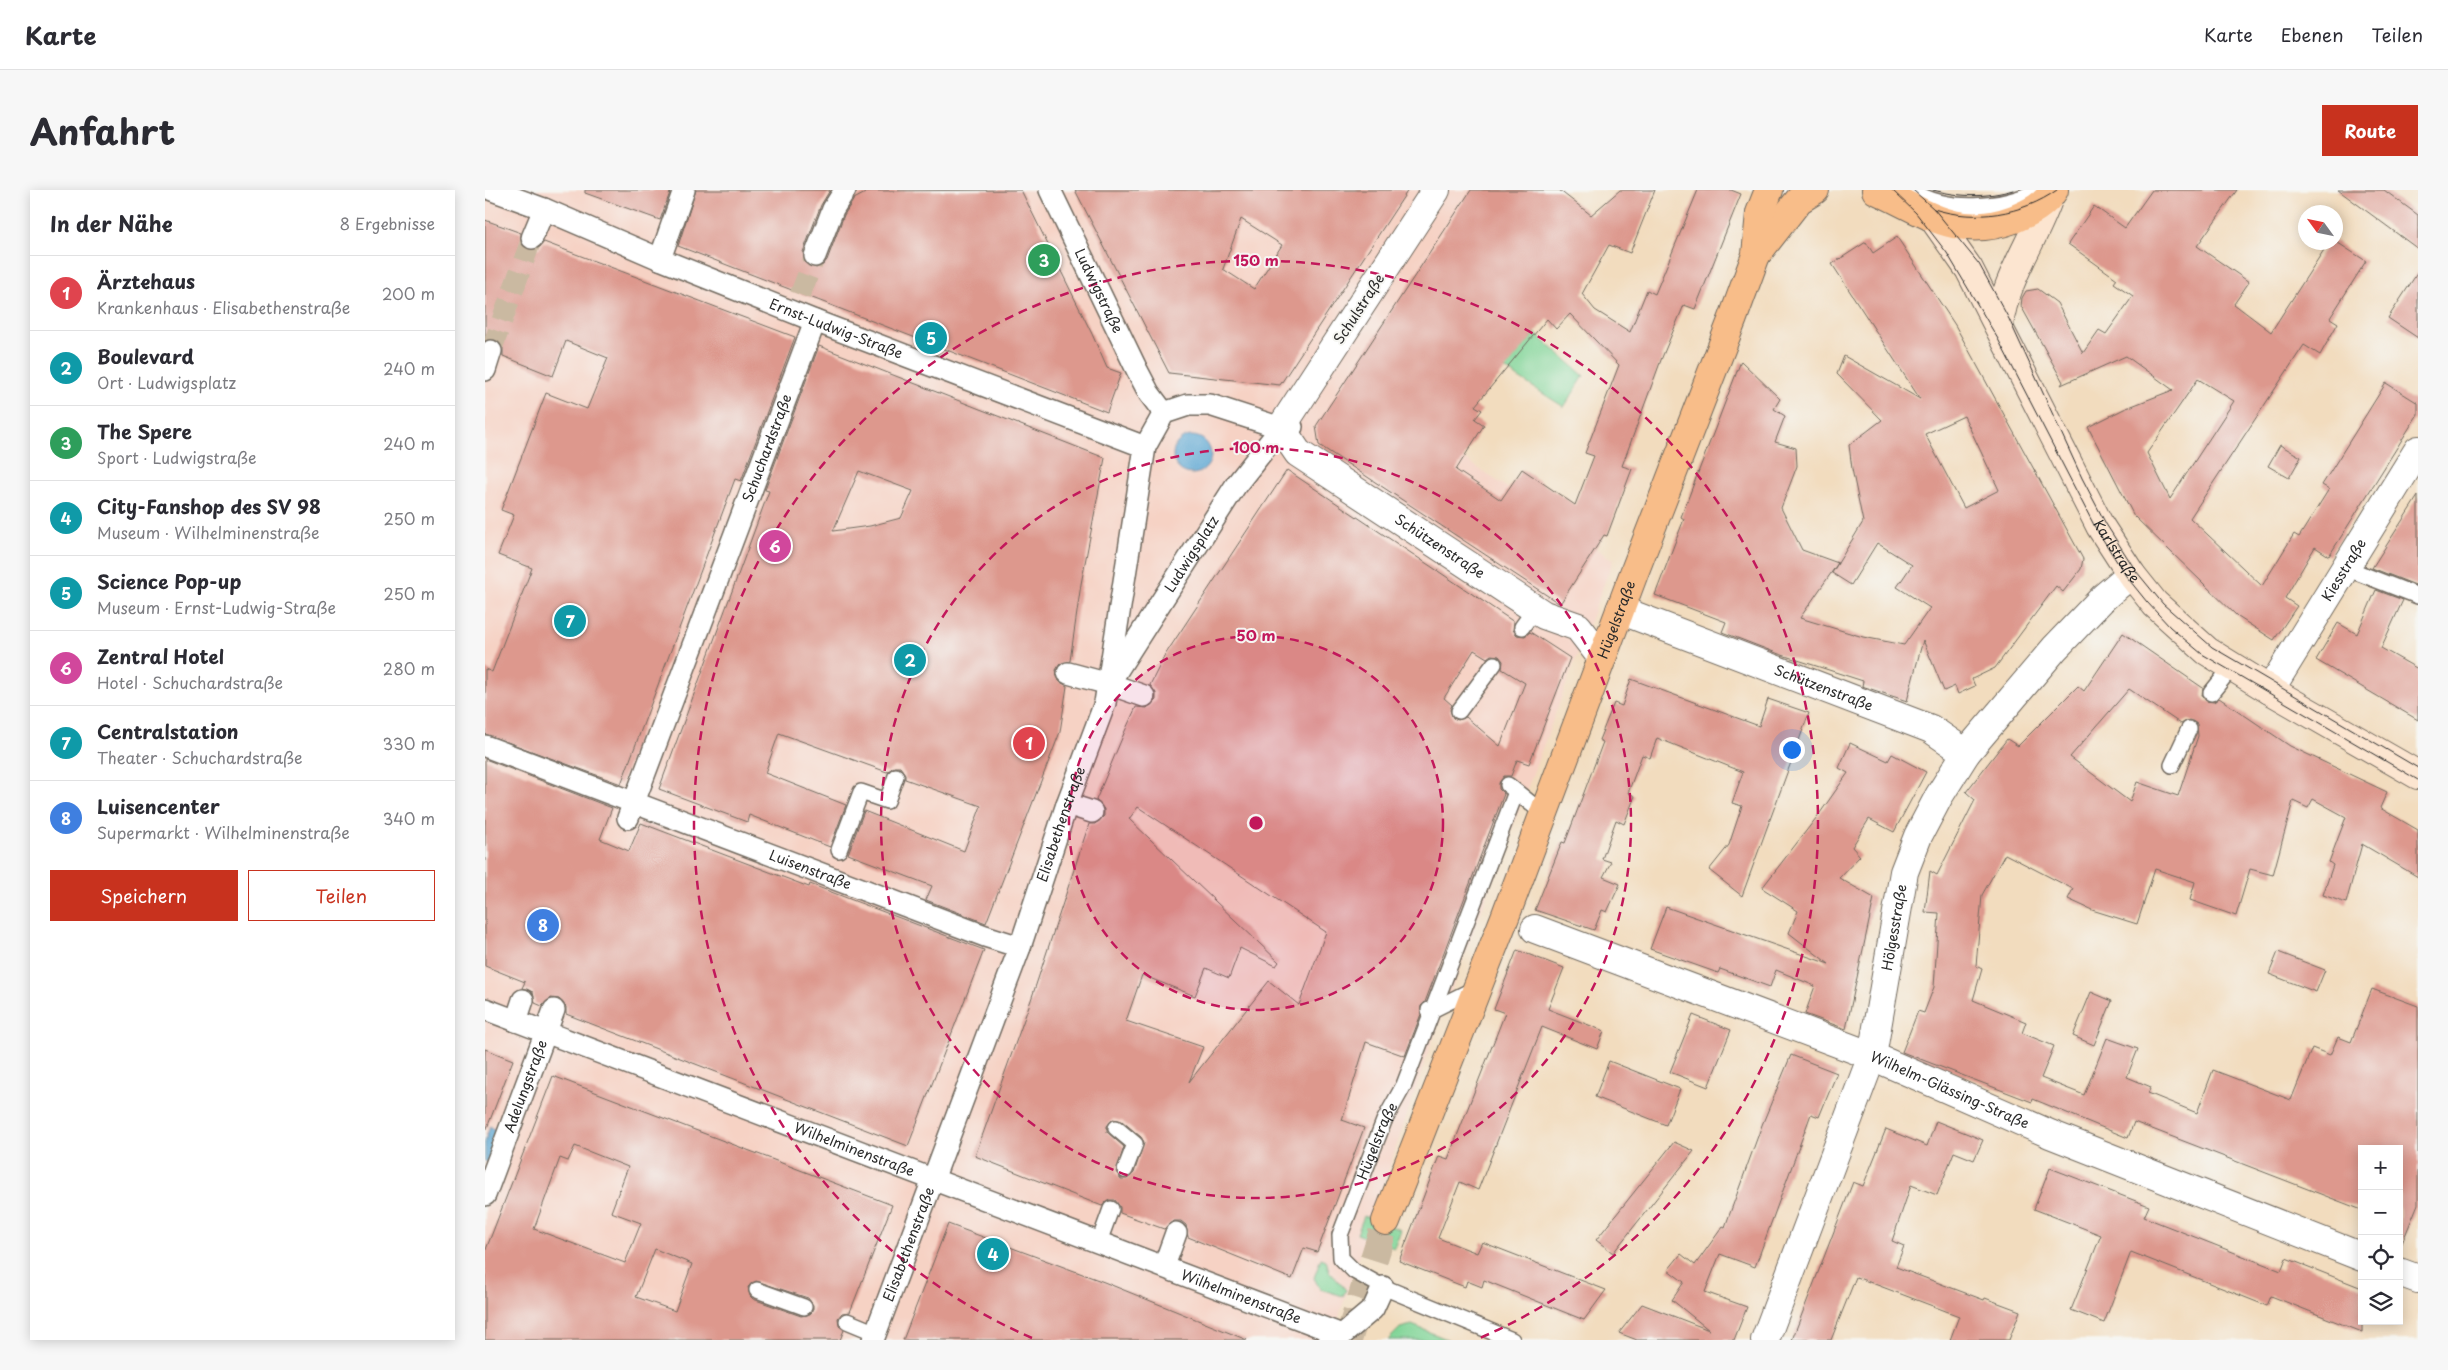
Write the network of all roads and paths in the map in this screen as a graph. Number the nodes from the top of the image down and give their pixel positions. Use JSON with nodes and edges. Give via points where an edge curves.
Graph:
{"nodes":[{"id":1,"x":492,"y":190,"type":"edge"},
{"id":2,"x":684,"y":190,"type":"edge"},
{"id":3,"x":845,"y":190,"type":"edge"},
{"id":4,"x":1050,"y":190,"type":"edge"},
{"id":5,"x":1436,"y":190,"type":"edge"},
{"id":6,"x":1769,"y":190,"type":"edge"},
{"id":7,"x":1815,"y":190,"type":"edge"},
{"id":8,"x":1877,"y":190,"type":"edge"},
{"id":9,"x":1915,"y":191,"type":"edge"},
{"id":10,"x":2047,"y":193,"type":"edge"},
{"id":11,"x":544,"y":209,"type":"junction"},
{"id":12,"x":1933,"y":218,"type":"junction"},
{"id":13,"x":533,"y":238,"type":"tunnel mouth"},
{"id":14,"x":1756,"y":255,"type":"junction"},
{"id":15,"x":815,"y":256,"type":"tunnel mouth"},
{"id":16,"x":660,"y":259,"type":"junction"},
{"id":17,"x":815,"y":321,"type":"junction"},
{"id":18,"x":1999,"y":326,"type":"junction"},
{"id":19,"x":1164,"y":413,"type":"junction"},
{"id":20,"x":1286,"y":427,"type":"junction"},
{"id":21,"x":1139,"y":444,"type":"junction"},
{"id":22,"x":2418,"y":450,"type":"edge"},
{"id":23,"x":2346,"y":568,"type":"junction"},
{"id":24,"x":2131,"y":574,"type":"junction"},
{"id":25,"x":2418,"y":596,"type":"edge"},
{"id":26,"x":1620,"y":610,"type":"junction"},
{"id":27,"x":1602,"y":658,"type":"junction"},
{"id":28,"x":1494,"y":664,"type":"dead end"},
{"id":29,"x":2232,"y":667,"type":"junction"},
{"id":30,"x":1068,"y":674,"type":"dead end"},
{"id":31,"x":2269,"y":690,"type":"junction"},
{"id":32,"x":1107,"y":693,"type":"junction"},
{"id":33,"x":2211,"y":693,"type":"dead end"},
{"id":34,"x":1144,"y":696,"type":"dead end"},
{"id":35,"x":1459,"y":710,"type":"dead end"},
{"id":36,"x":2189,"y":729,"type":"dead end"},
{"id":37,"x":485,"y":746,"type":"edge"},
{"id":38,"x":1967,"y":753,"type":"junction"},
{"id":39,"x":2172,"y":766,"type":"dead end"},
{"id":40,"x":2418,"y":775,"type":"edge"},
{"id":41,"x":896,"y":776,"type":"dead end"},
{"id":42,"x":1067,"y":804,"type":"junction"},
{"id":43,"x":631,"y":810,"type":"junction"},
{"id":44,"x":1092,"y":812,"type":"dead end"},
{"id":45,"x":1545,"y":814,"type":"junction"},
{"id":46,"x":839,"y":850,"type":"dead end"},
{"id":47,"x":1535,"y":929,"type":"dead end"},
{"id":48,"x":1019,"y":948,"type":"junction"},
{"id":49,"x":1012,"y":969,"type":"junction"},
{"id":50,"x":989,"y":983,"type":"dead end"},
{"id":51,"x":1478,"y":987,"type":"junction"},
{"id":52,"x":523,"y":1000,"type":"dead end"},
{"id":53,"x":485,"y":1009,"type":"edge"},
{"id":54,"x":1427,"y":1009,"type":"junction"},
{"id":55,"x":554,"y":1010,"type":"dead end"},
{"id":56,"x":516,"y":1021,"type":"junction"},
{"id":57,"x":546,"y":1032,"type":"junction"},
{"id":58,"x":1872,"y":1056,"type":"junction"},
{"id":59,"x":1115,"y":1128,"type":"dead end"},
{"id":60,"x":1125,"y":1170,"type":"dead end"},
{"id":61,"x":933,"y":1178,"type":"junction"},
{"id":62,"x":485,"y":1195,"type":"edge"},
{"id":63,"x":1111,"y":1209,"type":"dead end"},
{"id":64,"x":1386,"y":1222,"type":"tunnel mouth"},
{"id":65,"x":1176,"y":1233,"type":"dead end"},
{"id":66,"x":1099,"y":1242,"type":"dead end"},
{"id":67,"x":2358,"y":1255,"type":"edge"},
{"id":68,"x":1163,"y":1266,"type":"junction"},
{"id":69,"x":2403,"y":1273,"type":"edge"},
{"id":70,"x":2418,"y":1279,"type":"edge"},
{"id":71,"x":1383,"y":1287,"type":"junction"},
{"id":72,"x":757,"y":1290,"type":"dead end"},
{"id":73,"x":804,"y":1307,"type":"dead end"},
{"id":74,"x":847,"y":1321,"type":"dead end"},
{"id":75,"x":874,"y":1336,"type":"edge"},
{"id":76,"x":1327,"y":1336,"type":"edge"},
{"id":77,"x":1512,"y":1340,"type":"edge"},
{"id":78,"x":1765,"y":1340,"type":"edge"}],
"edges":[{"from":1,"to":11,"type":"street","name":"Ernst-Ludwig-Straße"},
{"from":2,"to":16,"type":"street"},
{"from":3,"to":15,"type":"street","via":[[833,209]]},
{"from":4,"to":19,"type":"street","name":"Ludwigstraße","via":[[1149,393]]},
{"from":5,"to":20,"type":"street","name":"Schulstraße"},
{"from":6,"to":14,"type":"main road","name":"Hügelstraße","via":[[1760,214]]},
{"from":7,"to":14,"type":"main road","name":"Hügelstraße","via":[[1799,200]]},
{"from":8,"to":12,"type":"main road","name":"Karlstraße"},
{"from":9,"to":10,"type":"lane","via":[[1937,201],[1974,207]]},
{"from":9,"to":12,"type":"main road","name":"Karlstraße"},
{"from":10,"to":12,"type":"main road","via":[[2026,214],[1990,226],[1969,228]]},
{"from":10,"to":18,"type":"main road","via":[[2038,227],[2001,305]]},
{"from":11,"to":13,"type":"street"},
{"from":11,"to":16,"type":"street","name":"Ernst-Ludwig-Straße"},
{"from":12,"to":18,"type":"main road","name":"Karlstraße","via":[[1969,269]]},
{"from":14,"to":26,"type":"main road","name":"Hügelstraße"},
{"from":16,"to":17,"type":"street","name":"Ernst-Ludwig-Straße","via":[[797,303]]},
{"from":17,"to":21,"type":"street","name":"Ernst-Ludwig-Straße"},
{"from":17,"to":43,"type":"street","name":"Schuchardstraße","via":[[712,621]]},
{"from":18,"to":24,"type":"main road","name":"Karlstraße","via":[[2100,526]]},
{"from":19,"to":20,"type":"street","via":[[1188,405],[1209,405]]},
{"from":19,"to":21,"type":"street"},
{"from":20,"to":27,"type":"street","name":"Schützenstraße","via":[[1298,453],[1529,618],[1545,614],[1578,627]]},
{"from":20,"to":32,"type":"street","name":"Ludwigsplatz","via":[[1236,485]]},
{"from":21,"to":32,"type":"street"},
{"from":22,"to":23,"type":"street","name":"Kiesstraße"},
{"from":23,"to":25,"type":"lane"},
{"from":23,"to":31,"type":"street","name":"Kiesstraße"},
{"from":24,"to":29,"type":"main road","name":"Karlstraße","via":[[2177,626]]},
{"from":24,"to":38,"type":"street","name":"Hölgesstraße","via":[[2062,641]]},
{"from":26,"to":27,"type":"main road","name":"Hügelstraße"},
{"from":26,"to":38,"type":"street","name":"Schützenstraße","via":[[1931,729]]},
{"from":27,"to":45,"type":"main road","name":"Hügelstraße"},
{"from":28,"to":35,"type":"lane"},
{"from":29,"to":31,"type":"main road","name":"Karlstraße"},
{"from":29,"to":33,"type":"lane"},
{"from":30,"to":32,"type":"street"},
{"from":31,"to":40,"type":"main road","name":"Karlstraße"},
{"from":32,"to":34,"type":"street"},
{"from":32,"to":42,"type":"street","name":"Elisabethenstraße"},
{"from":36,"to":39,"type":"lane"},
{"from":37,"to":43,"type":"street","name":"Luisenstraße"},
{"from":38,"to":58,"type":"street","name":"Hölgesstraße","via":[[1939,796],[1904,872]]},
{"from":41,"to":46,"type":"lane","via":[[887,800],[861,792]]},
{"from":42,"to":44,"type":"street"},
{"from":42,"to":48,"type":"street","name":"Elisabethenstraße"},
{"from":43,"to":48,"type":"street","name":"Luisenstraße","via":[[987,942]]},
{"from":45,"to":51,"type":"main road","name":"Hügelstraße"},
{"from":45,"to":54,"type":"lane","name":"Hügelstraße","via":[[1512,788]]},
{"from":47,"to":58,"type":"street","name":"Wilhelm-Glässing-Straße"},
{"from":48,"to":49,"type":"street","name":"Elisabethenstraße"},
{"from":49,"to":50,"type":"street"},
{"from":49,"to":61,"type":"street","name":"Elisabethenstraße","via":[[936,1145]]},
{"from":51,"to":54,"type":"lane"},
{"from":51,"to":64,"type":"main road","name":"Hügelstraße"},
{"from":52,"to":56,"type":"street"},
{"from":53,"to":56,"type":"street","name":"Wilhelminenstraße"},
{"from":54,"to":71,"type":"lane","name":"Hügelstraße","via":[[1403,1085],[1384,1121],[1340,1235],[1341,1258],[1354,1271]]},
{"from":55,"to":57,"type":"street"},
{"from":56,"to":57,"type":"street","name":"Wilhelminenstraße"},
{"from":57,"to":61,"type":"street","name":"Wilhelminenstraße"},
{"from":57,"to":62,"type":"street","name":"Adelungstraße"},
{"from":58,"to":67,"type":"street","name":"Wilhelm-Glässing-Straße","via":[[2050,1134]]},
{"from":58,"to":78,"type":"street","name":"Hölgesstraße"},
{"from":59,"to":60,"type":"lane","via":[[1135,1144]]},
{"from":61,"to":68,"type":"street","name":"Wilhelminenstraße"},
{"from":61,"to":75,"type":"street","name":"Elisabethenstraße"},
{"from":63,"to":66,"type":"lane"},
{"from":65,"to":68,"type":"street","name":"Wilhelminenstraße"},
{"from":68,"to":76,"type":"street","name":"Wilhelminenstraße"},
{"from":69,"to":70,"type":"street"},
{"from":71,"to":76,"type":"street","via":[[1373,1310]]},
{"from":71,"to":77,"type":"lane"},
{"from":72,"to":73,"type":"lane"},
{"from":74,"to":75,"type":"lane"}]}
